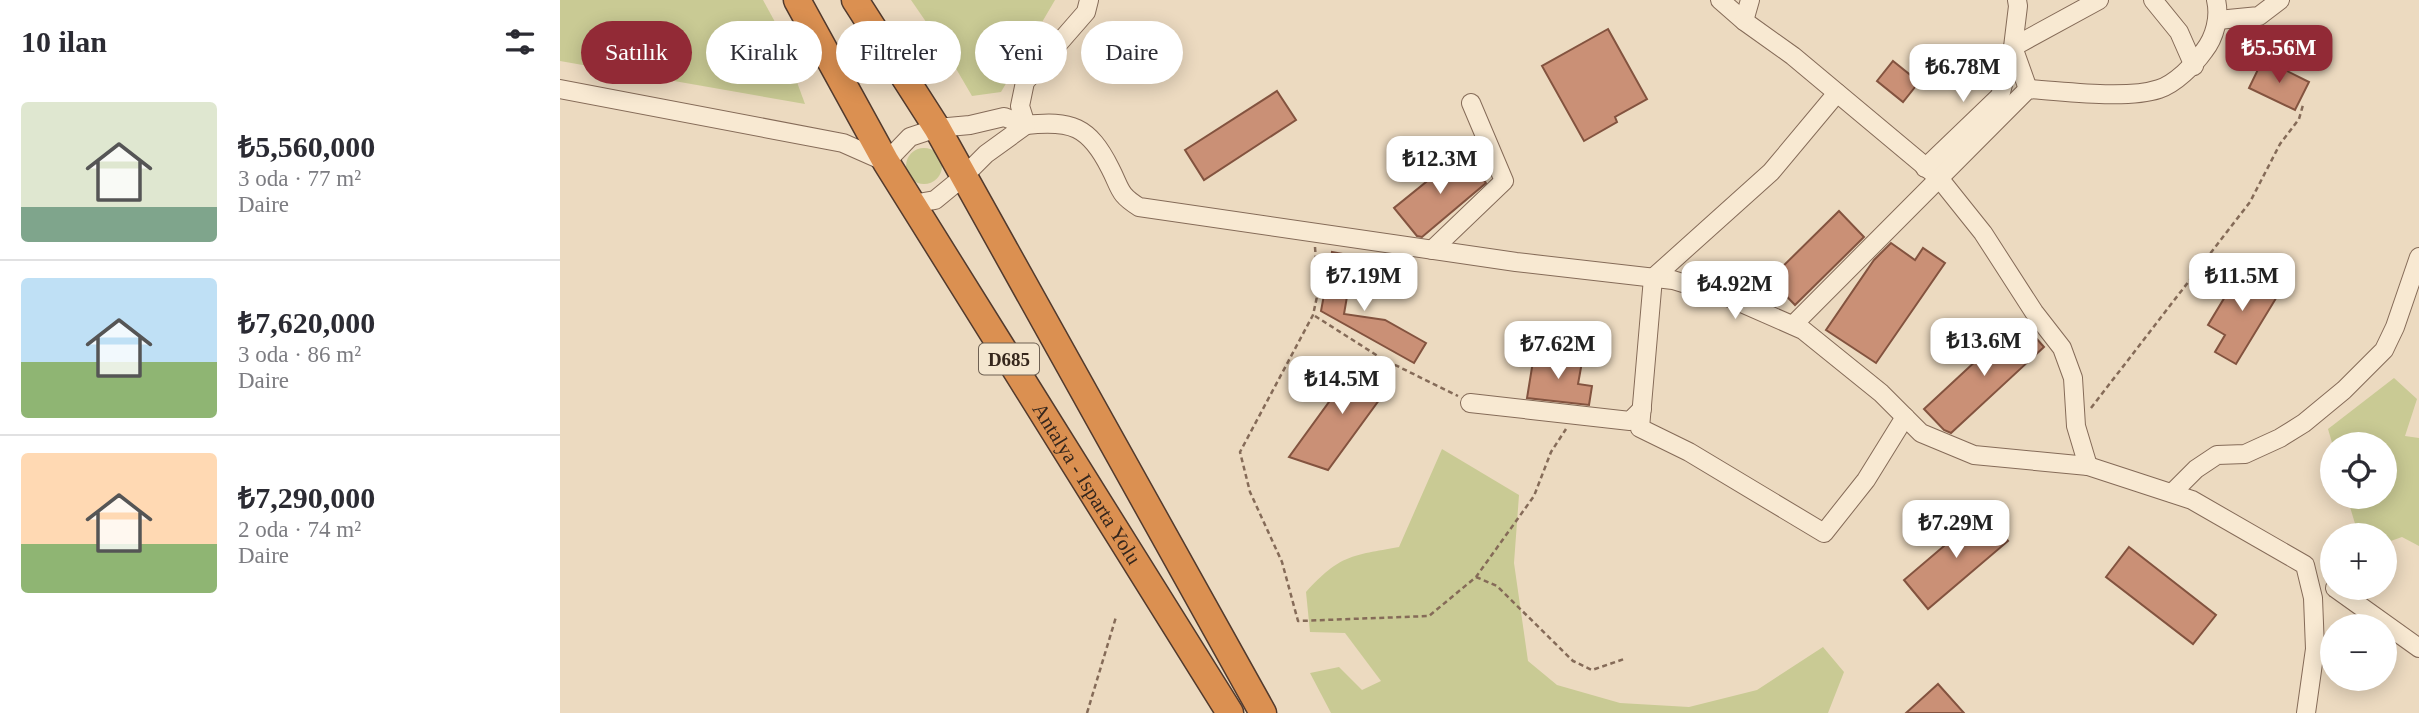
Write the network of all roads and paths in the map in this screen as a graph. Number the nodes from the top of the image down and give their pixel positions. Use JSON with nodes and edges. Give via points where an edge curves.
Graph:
{"nodes":[{"id":1,"x":797,"y":0,"type":"edge"},
{"id":2,"x":855,"y":0,"type":"edge"},
{"id":3,"x":1089,"y":0,"type":"edge"},
{"id":4,"x":1720,"y":0,"type":"edge"},
{"id":5,"x":1750,"y":0,"type":"edge"},
{"id":6,"x":2017,"y":0,"type":"edge"},
{"id":7,"x":2099,"y":0,"type":"edge"},
{"id":8,"x":2153,"y":0,"type":"edge"},
{"id":9,"x":2216,"y":0,"type":"edge"},
{"id":10,"x":2280,"y":0,"type":"edge"},
{"id":11,"x":2218,"y":20,"type":"junction"},
{"id":12,"x":1744,"y":21,"type":"junction"},
{"id":13,"x":2013,"y":47,"type":"junction"},
{"id":14,"x":2193,"y":66,"type":"junction"},
{"id":15,"x":560,"y":89,"type":"edge"},
{"id":16,"x":2028,"y":89,"type":"junction"},
{"id":17,"x":1838,"y":93,"type":"junction"},
{"id":18,"x":1471,"y":103,"type":"dead end"},
{"id":19,"x":2303,"y":105,"type":"dead end"},
{"id":20,"x":1026,"y":125,"type":"junction"},
{"id":21,"x":937,"y":128,"type":"junction"},
{"id":22,"x":886,"y":162,"type":"junction"},
{"id":23,"x":1932,"y":173,"type":"junction"},
{"id":24,"x":963,"y":177,"type":"junction"},
{"id":25,"x":906,"y":194,"type":"junction"},
{"id":26,"x":1314,"y":233,"type":"junction"},
{"id":27,"x":1432,"y":250,"type":"junction"},
{"id":28,"x":2419,"y":257,"type":"edge"},
{"id":29,"x":1653,"y":278,"type":"junction"},
{"id":30,"x":1313,"y":315,"type":"junction"},
{"id":31,"x":1793,"y":325,"type":"junction"},
{"id":32,"x":1471,"y":402,"type":"joint"},
{"id":33,"x":1642,"y":409,"type":"junction"},
{"id":34,"x":1575,"y":415,"type":"junction"},
{"id":35,"x":1905,"y":417,"type":"junction"},
{"id":36,"x":2076,"y":426,"type":"junction"},
{"id":37,"x":2088,"y":466,"type":"junction"},
{"id":38,"x":2172,"y":493,"type":"junction"},
{"id":39,"x":2305,"y":565,"type":"junction"},
{"id":40,"x":2320,"y":576,"type":"edge"},
{"id":41,"x":1476,"y":577,"type":"junction"},
{"id":42,"x":2352,"y":600,"type":"edge"},
{"id":43,"x":1116,"y":617,"type":"dead end"},
{"id":44,"x":2419,"y":648,"type":"edge"},
{"id":45,"x":1624,"y":659,"type":"dead end"},
{"id":46,"x":1087,"y":713,"type":"edge"},
{"id":47,"x":1230,"y":713,"type":"edge"},
{"id":48,"x":1263,"y":713,"type":"edge"},
{"id":49,"x":2306,"y":713,"type":"edge"}],
"edges":[{"from":1,"to":22,"type":"highway","name":"Antalya - Isparta Yolu","number":"D685"},
{"from":2,"to":21,"type":"highway","name":"Antalya - Isparta Yolu","number":"D685"},
{"from":3,"to":20,"type":"street","via":[[1086,12],[1025,82],[1020,106]]},
{"from":4,"to":12,"type":"street"},
{"from":5,"to":12,"type":"street"},
{"from":6,"to":13,"type":"street"},
{"from":7,"to":13,"type":"street"},
{"from":8,"to":14,"type":"street","via":[[2179,32]]},
{"from":9,"to":11,"type":"street"},
{"from":10,"to":11,"type":"street","via":[[2259,16]]},
{"from":11,"to":14,"type":"street","via":[[2209,44]]},
{"from":12,"to":17,"type":"street"},
{"from":13,"to":16,"type":"street"},
{"from":13,"to":23,"type":"street","via":[[2000,96]]},
{"from":14,"to":16,"type":"street","via":[[2160,89],[2115,95]]},
{"from":15,"to":22,"type":"street","via":[[843,142]]},
{"from":16,"to":23,"type":"street"},
{"from":17,"to":23,"type":"street"},
{"from":17,"to":29,"type":"street","via":[[1770,172]]},
{"from":18,"to":27,"type":"street","via":[[1504,181]]},
{"from":19,"to":36,"type":"path","via":[[2250,202]]},
{"from":20,"to":21,"type":"street","via":[[1003,117]]},
{"from":20,"to":24,"type":"street","via":[[986,153]]},
{"from":20,"to":26,"type":"street","via":[[1057,122],[1091,136],[1123,198],[1139,207]]},
{"from":21,"to":22,"type":"street","via":[[910,137]]},
{"from":21,"to":24,"type":"highway","name":"Antalya - Isparta Yolu","number":"D685"},
{"from":22,"to":25,"type":"highway","name":"Antalya - Isparta Yolu","number":"D685"},
{"from":23,"to":31,"type":"street"},
{"from":23,"to":36,"type":"street","via":[[1983,233],[2062,348],[2073,378]]},
{"from":24,"to":25,"type":"street","via":[[935,200],[918,203]]},
{"from":24,"to":48,"type":"highway","name":"Antalya - Isparta Yolu","number":"D685"},
{"from":25,"to":47,"type":"highway","name":"Antalya - Isparta Yolu","number":"D685"},
{"from":26,"to":27,"type":"street"},
{"from":26,"to":30,"type":"path","via":[[1318,292]]},
{"from":27,"to":29,"type":"street"},
{"from":28,"to":38,"type":"street","via":[[2384,350],[2344,390],[2280,438],[2245,454],[2217,455]]},
{"from":29,"to":31,"type":"street","via":[[1728,297]]},
{"from":29,"to":33,"type":"street"},
{"from":30,"to":32,"type":"path","via":[[1381,358]]},
{"from":30,"to":41,"type":"path","via":[[1240,453],[1250,492],[1283,562],[1298,621],[1429,616]]},
{"from":31,"to":35,"type":"street"},
{"from":32,"to":34,"type":"street"},
{"from":33,"to":34,"type":"street","via":[[1630,421]]},
{"from":33,"to":35,"type":"street","via":[[1640,428],[1824,533],[1866,480]]},
{"from":34,"to":41,"type":"path","via":[[1551,452],[1534,496]]},
{"from":35,"to":37,"type":"street","via":[[1922,433],[1974,455]]},
{"from":36,"to":37,"type":"street"},
{"from":37,"to":38,"type":"street"},
{"from":38,"to":39,"type":"street"},
{"from":39,"to":40,"type":"street"},
{"from":39,"to":49,"type":"street","via":[[2313,598],[2315,649]]},
{"from":41,"to":45,"type":"path","via":[[1497,586],[1573,661],[1592,670]]},
{"from":42,"to":44,"type":"street"},
{"from":43,"to":46,"type":"path"}]}
